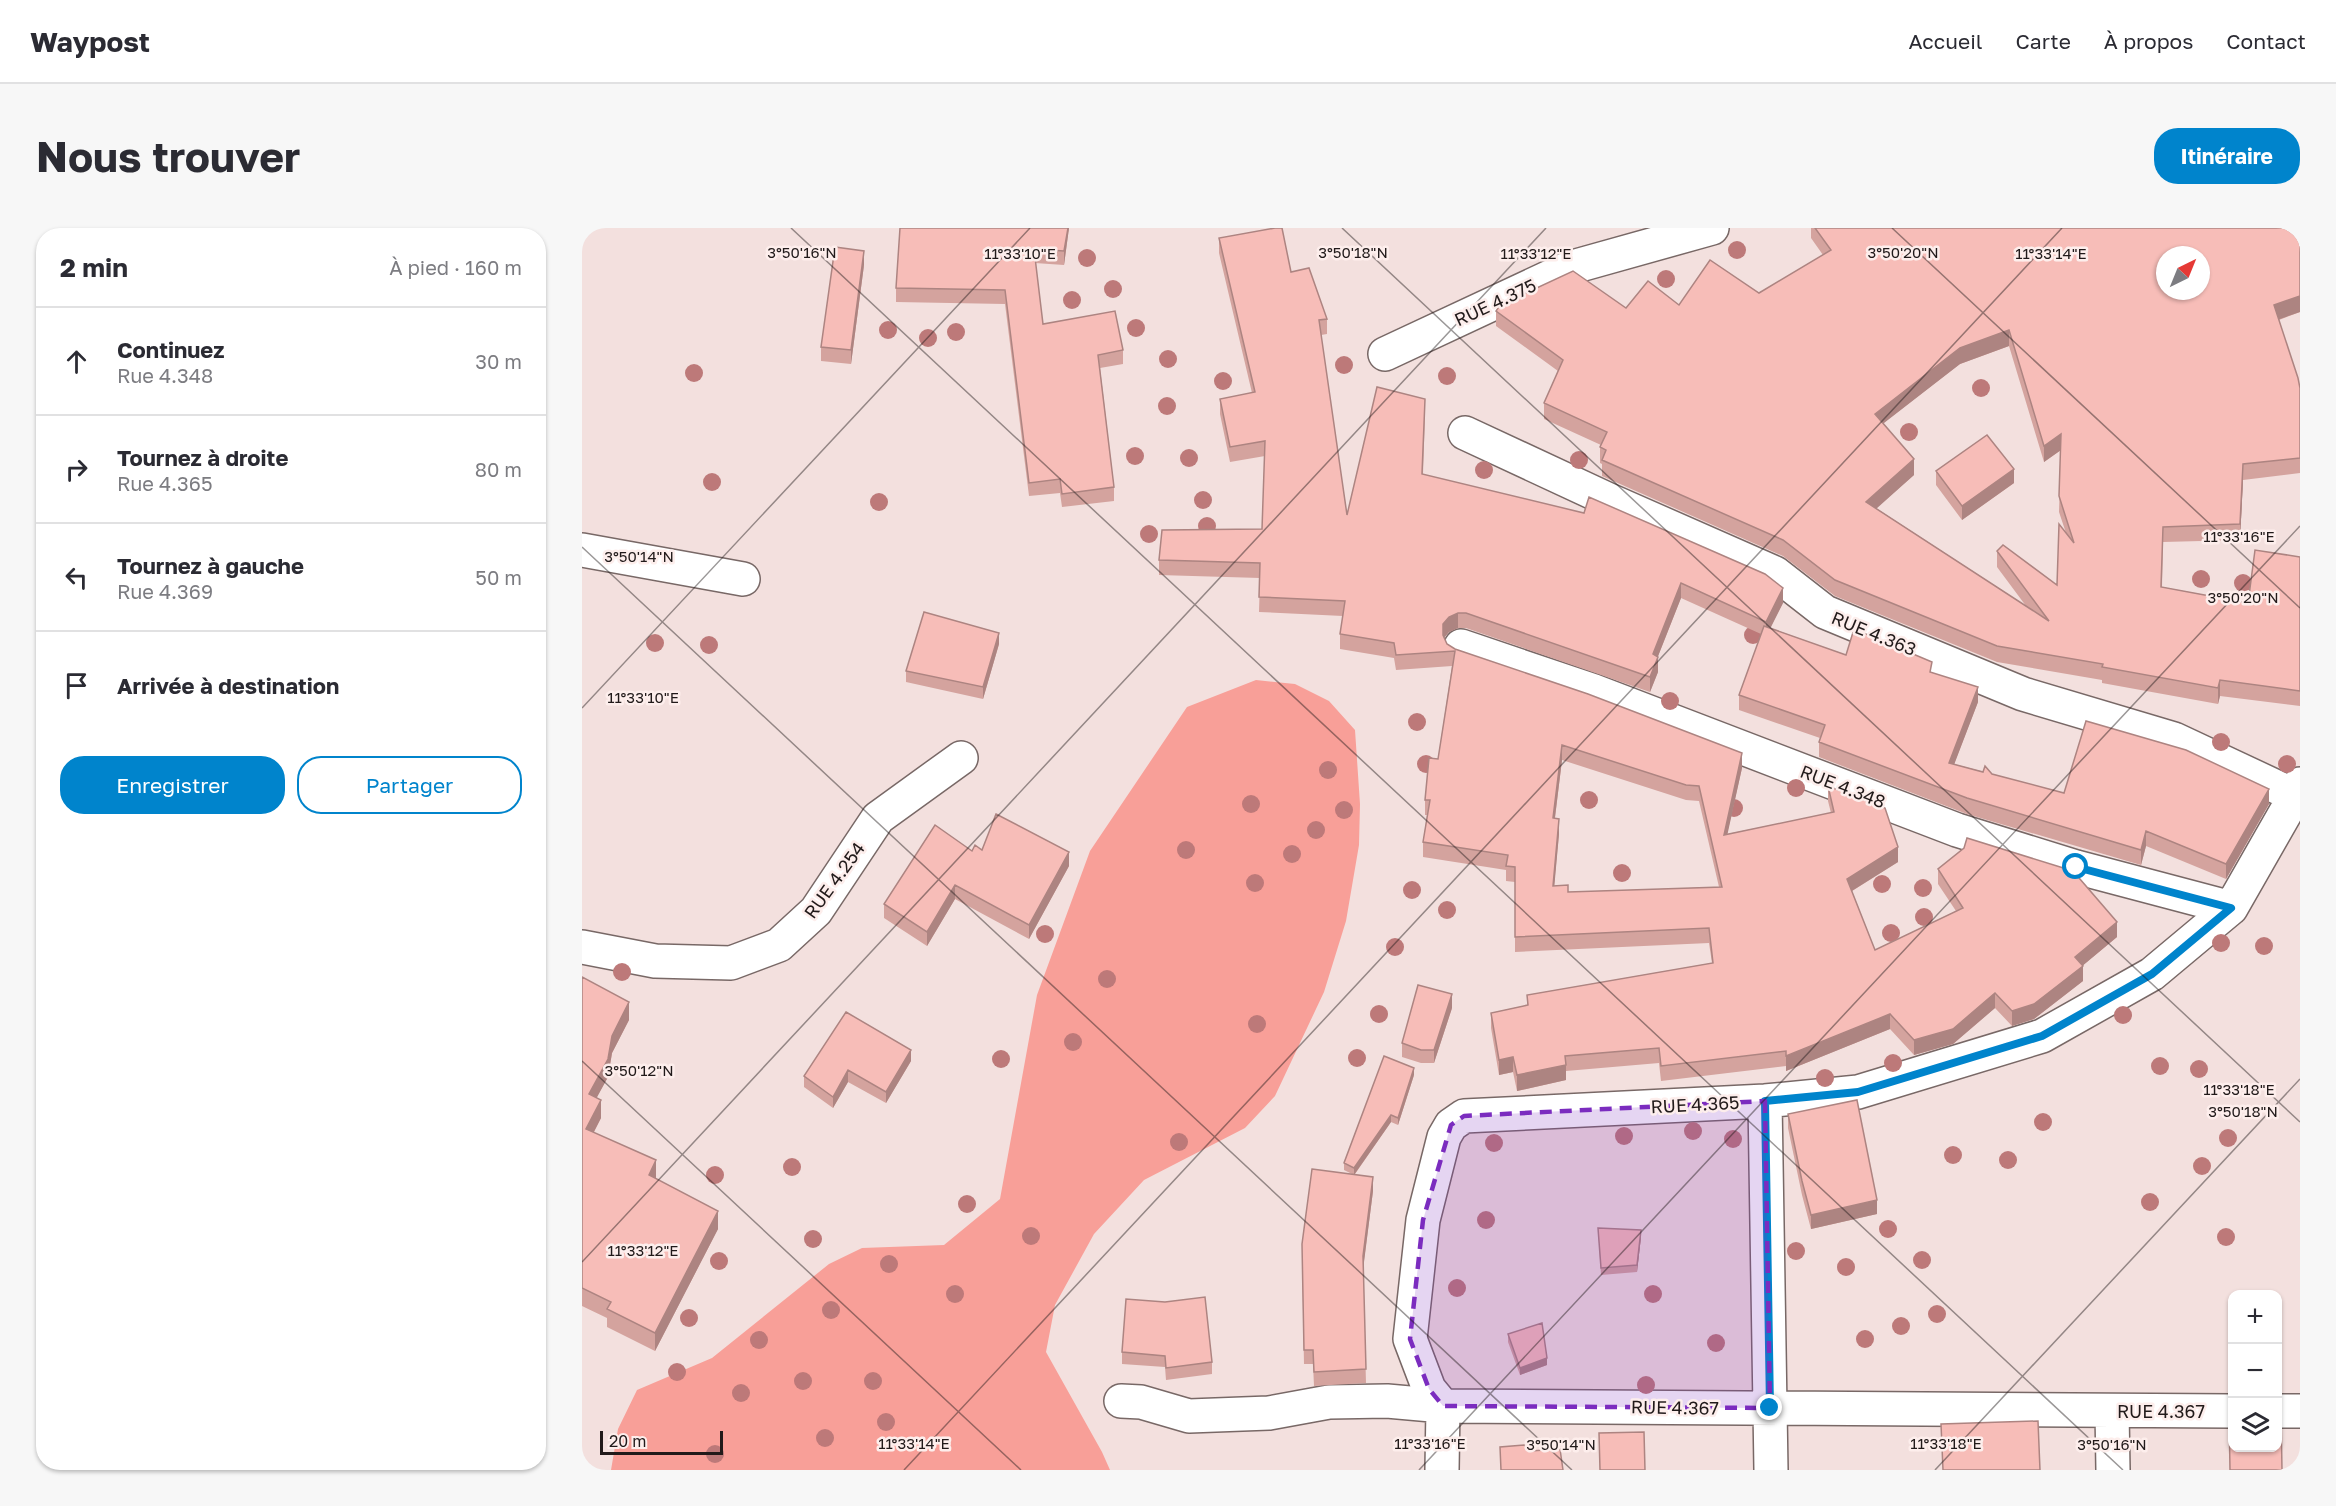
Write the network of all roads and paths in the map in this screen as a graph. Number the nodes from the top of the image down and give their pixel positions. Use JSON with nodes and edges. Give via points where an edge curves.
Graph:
{"nodes":[{"id":1,"x":1712,"y":228,"type":"edge"},
{"id":2,"x":1385,"y":354,"type":"dead end"},
{"id":3,"x":1465,"y":433,"type":"dead end"},
{"id":4,"x":582,"y":550,"type":"edge"},
{"id":5,"x":743,"y":579,"type":"dead end"},
{"id":6,"x":1461,"y":646,"type":"dead end"},
{"id":7,"x":961,"y":758,"type":"dead end"},
{"id":8,"x":2298,"y":793,"type":"edge"},
{"id":9,"x":2231,"y":908,"type":"junction"},
{"id":10,"x":582,"y":947,"type":"edge"},
{"id":11,"x":1765,"y":1101,"type":"junction"},
{"id":12,"x":1122,"y":1401,"type":"dead end"},
{"id":13,"x":1443,"y":1406,"type":"junction"},
{"id":14,"x":1770,"y":1408,"type":"junction"},
{"id":15,"x":2228,"y":1411,"type":"edge"},
{"id":16,"x":2282,"y":1411,"type":"edge"},
{"id":17,"x":2300,"y":1411,"type":"edge"},
{"id":18,"x":2112,"y":1412,"type":"junction"},
{"id":19,"x":1442,"y":1470,"type":"edge"},
{"id":20,"x":1771,"y":1470,"type":"edge"},
{"id":21,"x":2113,"y":1470,"type":"edge"}],
"edges":[{"from":1,"to":2,"type":"street","name":"RUE 4.375","via":[[1569,268]]},
{"from":3,"to":8,"type":"street","name":"RUE 4.363","via":[[1775,573],[1825,612],[2023,694],[2174,739]]},
{"from":4,"to":5,"type":"street"},
{"from":6,"to":9,"type":"street","name":"RUE 4.348","via":[[1594,691],[1957,830],[2076,867]]},
{"from":7,"to":10,"type":"street","name":"RUE 4.254","via":[[878,818],[816,911],[779,945],[731,963],[655,961]]},
{"from":8,"to":9,"type":"street","name":"RUE 4.365"},
{"from":9,"to":11,"type":"street","name":"RUE 4.365","via":[[2152,974],[2042,1036],[1858,1092]]},
{"from":11,"to":13,"type":"street","name":"RUE 4.365","via":[[1464,1116],[1451,1125],[1444,1137],[1423,1220],[1410,1339],[1429,1389]]},
{"from":11,"to":14,"type":"street"},
{"from":12,"to":13,"type":"street","name":"RUE 4.367","via":[[1141,1402],[1189,1416],[1269,1413],[1329,1402],[1387,1401]]},
{"from":13,"to":14,"type":"street","name":"RUE 4.367"},
{"from":13,"to":19,"type":"street"},
{"from":14,"to":18,"type":"street","name":"RUE 4.367"},
{"from":14,"to":20,"type":"street"},
{"from":15,"to":18,"type":"street","name":"RUE 4.367"},
{"from":16,"to":17,"type":"street"},
{"from":18,"to":21,"type":"street"}]}
